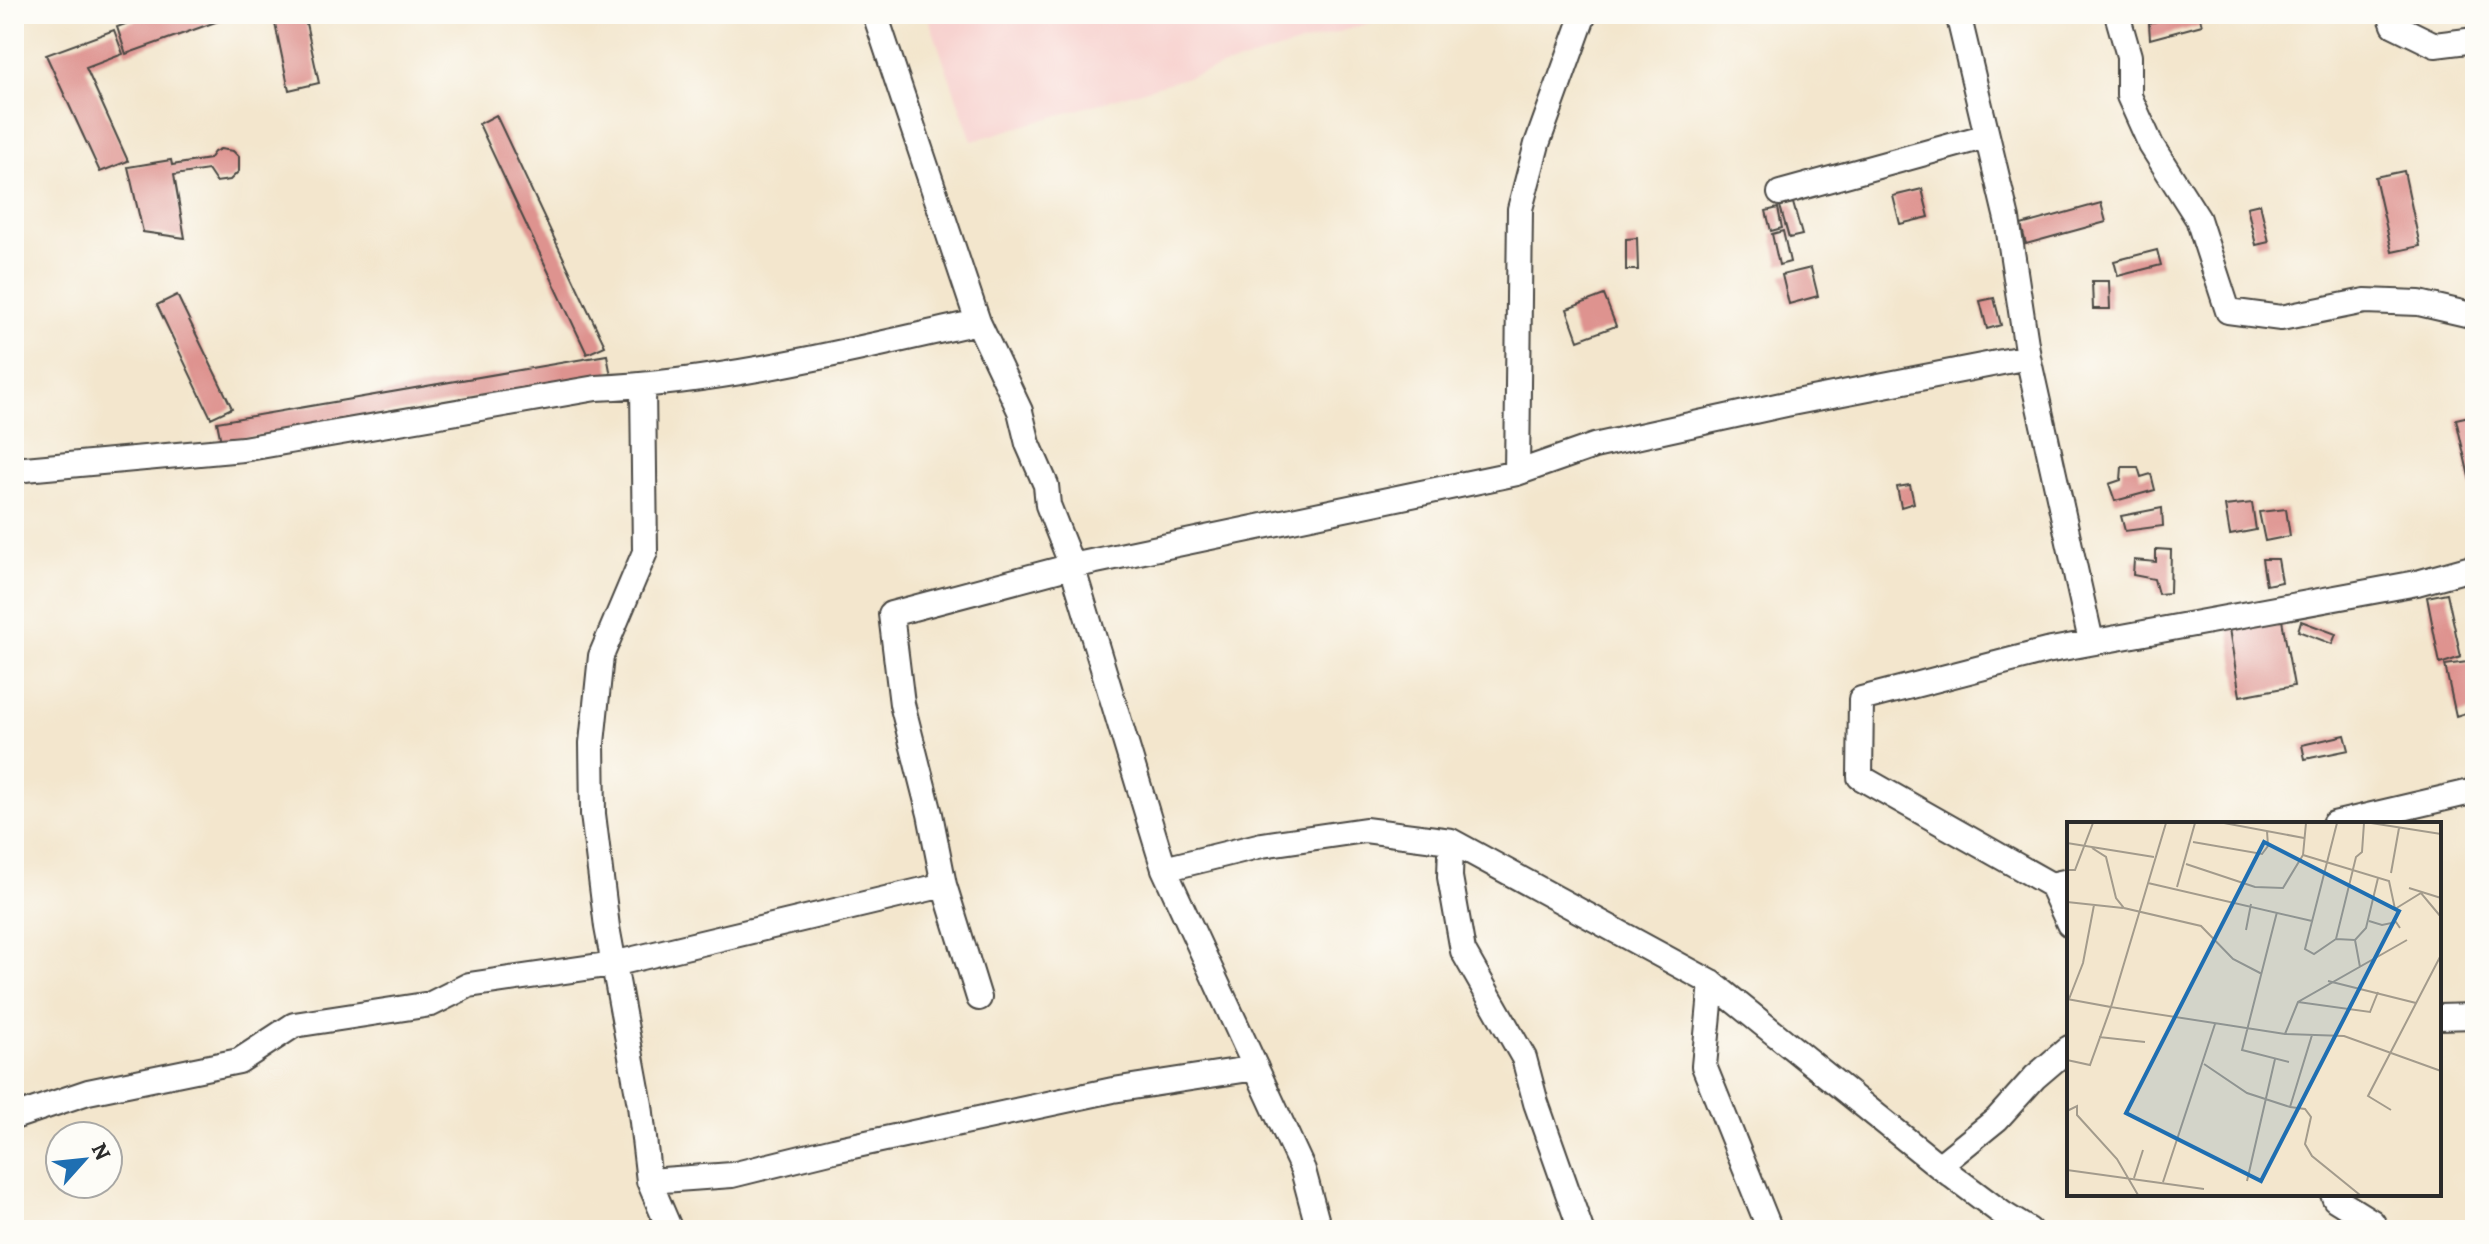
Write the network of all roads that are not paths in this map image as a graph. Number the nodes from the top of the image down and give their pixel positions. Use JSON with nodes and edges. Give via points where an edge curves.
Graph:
{"nodes":[{"id":1,"x":875,"y":14,"type":"edge"},
{"id":2,"x":1584,"y":14,"type":"edge"},
{"id":3,"x":1958,"y":14,"type":"edge"},
{"id":4,"x":2117,"y":14,"type":"edge"},
{"id":5,"x":2390,"y":14,"type":"edge"},
{"id":6,"x":2475,"y":40,"type":"edge"},
{"id":7,"x":1987,"y":136,"type":"junction"},
{"id":8,"x":1780,"y":193,"type":"dead end"},
{"id":9,"x":2475,"y":316,"type":"edge"},
{"id":10,"x":978,"y":322,"type":"junction"},
{"id":11,"x":2028,"y":357,"type":"junction"},
{"id":12,"x":643,"y":386,"type":"junction"},
{"id":13,"x":14,"y":470,"type":"edge"},
{"id":14,"x":1517,"y":473,"type":"junction"},
{"id":15,"x":1072,"y":566,"type":"junction"},
{"id":16,"x":2475,"y":567,"type":"edge"},
{"id":17,"x":2091,"y":641,"type":"junction"},
{"id":18,"x":2475,"y":791,"type":"edge"},
{"id":19,"x":2343,"y":822,"type":"edge"},
{"id":20,"x":1451,"y":841,"type":"junction"},
{"id":21,"x":1164,"y":869,"type":"junction"},
{"id":22,"x":2060,"y":883,"type":"edge"},
{"id":23,"x":944,"y":885,"type":"junction"},
{"id":24,"x":2067,"y":915,"type":"edge"},
{"id":25,"x":613,"y":964,"type":"junction"},
{"id":26,"x":1712,"y":983,"type":"junction"},
{"id":27,"x":979,"y":998,"type":"dead end"},
{"id":28,"x":2475,"y":1016,"type":"edge"},
{"id":29,"x":2441,"y":1017,"type":"edge"},
{"id":30,"x":2067,"y":1050,"type":"edge"},
{"id":31,"x":1256,"y":1068,"type":"junction"},
{"id":32,"x":14,"y":1117,"type":"edge"},
{"id":33,"x":1939,"y":1166,"type":"junction"},
{"id":34,"x":649,"y":1181,"type":"junction"},
{"id":35,"x":2334,"y":1196,"type":"edge"},
{"id":36,"x":670,"y":1230,"type":"edge"},
{"id":37,"x":1319,"y":1230,"type":"edge"},
{"id":38,"x":1581,"y":1230,"type":"edge"},
{"id":39,"x":1770,"y":1230,"type":"edge"},
{"id":40,"x":2029,"y":1230,"type":"edge"},
{"id":41,"x":2377,"y":1230,"type":"edge"}],
"edges":[{"from":1,"to":10,"type":"street"},
{"from":2,"to":14,"type":"street","via":[[1537,144],[1520,209]]},
{"from":3,"to":7,"type":"street"},
{"from":4,"to":9,"type":"street","via":[[2129,56],[2129,96],[2151,145],[2198,219],[2228,311],[2281,318],[2365,301],[2419,303]]},
{"from":5,"to":6,"type":"street","via":[[2394,25],[2435,45]]},
{"from":7,"to":8,"type":"street"},
{"from":7,"to":11,"type":"street","via":[[2007,219]]},
{"from":10,"to":12,"type":"street","via":[[748,372]]},
{"from":10,"to":15,"type":"street","via":[[1020,411]]},
{"from":11,"to":14,"type":"street","via":[[1594,446]]},
{"from":11,"to":17,"type":"street"},
{"from":12,"to":13,"type":"street","via":[[596,388],[243,449]]},
{"from":12,"to":25,"type":"street","via":[[645,552],[601,656],[592,743],[593,814]]},
{"from":14,"to":15,"type":"street"},
{"from":15,"to":21,"type":"street"},
{"from":15,"to":23,"type":"street","via":[[891,614],[902,704]]},
{"from":16,"to":17,"type":"street","via":[[2417,583]]},
{"from":17,"to":22,"type":"street","via":[[1861,699],[1860,777]]},
{"from":18,"to":19,"type":"street"},
{"from":20,"to":21,"type":"street","via":[[1365,830],[1262,845]]},
{"from":20,"to":26,"type":"street"},
{"from":20,"to":38,"type":"street","via":[[1450,877],[1463,951],[1524,1058]]},
{"from":21,"to":31,"type":"street"},
{"from":22,"to":24,"type":"street"},
{"from":23,"to":25,"type":"street"},
{"from":23,"to":27,"type":"street"},
{"from":25,"to":32,"type":"street","via":[[469,985],[431,1004],[294,1025],[239,1061],[88,1092]]},
{"from":25,"to":34,"type":"street"},
{"from":26,"to":33,"type":"street"},
{"from":26,"to":39,"type":"street","via":[[1704,1066]]},
{"from":28,"to":29,"type":"street"},
{"from":30,"to":33,"type":"street","via":[[1997,1119]]},
{"from":31,"to":34,"type":"street","via":[[1113,1090],[732,1175]]},
{"from":31,"to":37,"type":"street","via":[[1303,1170]]},
{"from":33,"to":40,"type":"street"},
{"from":34,"to":36,"type":"street"},
{"from":35,"to":41,"type":"street"}]}
